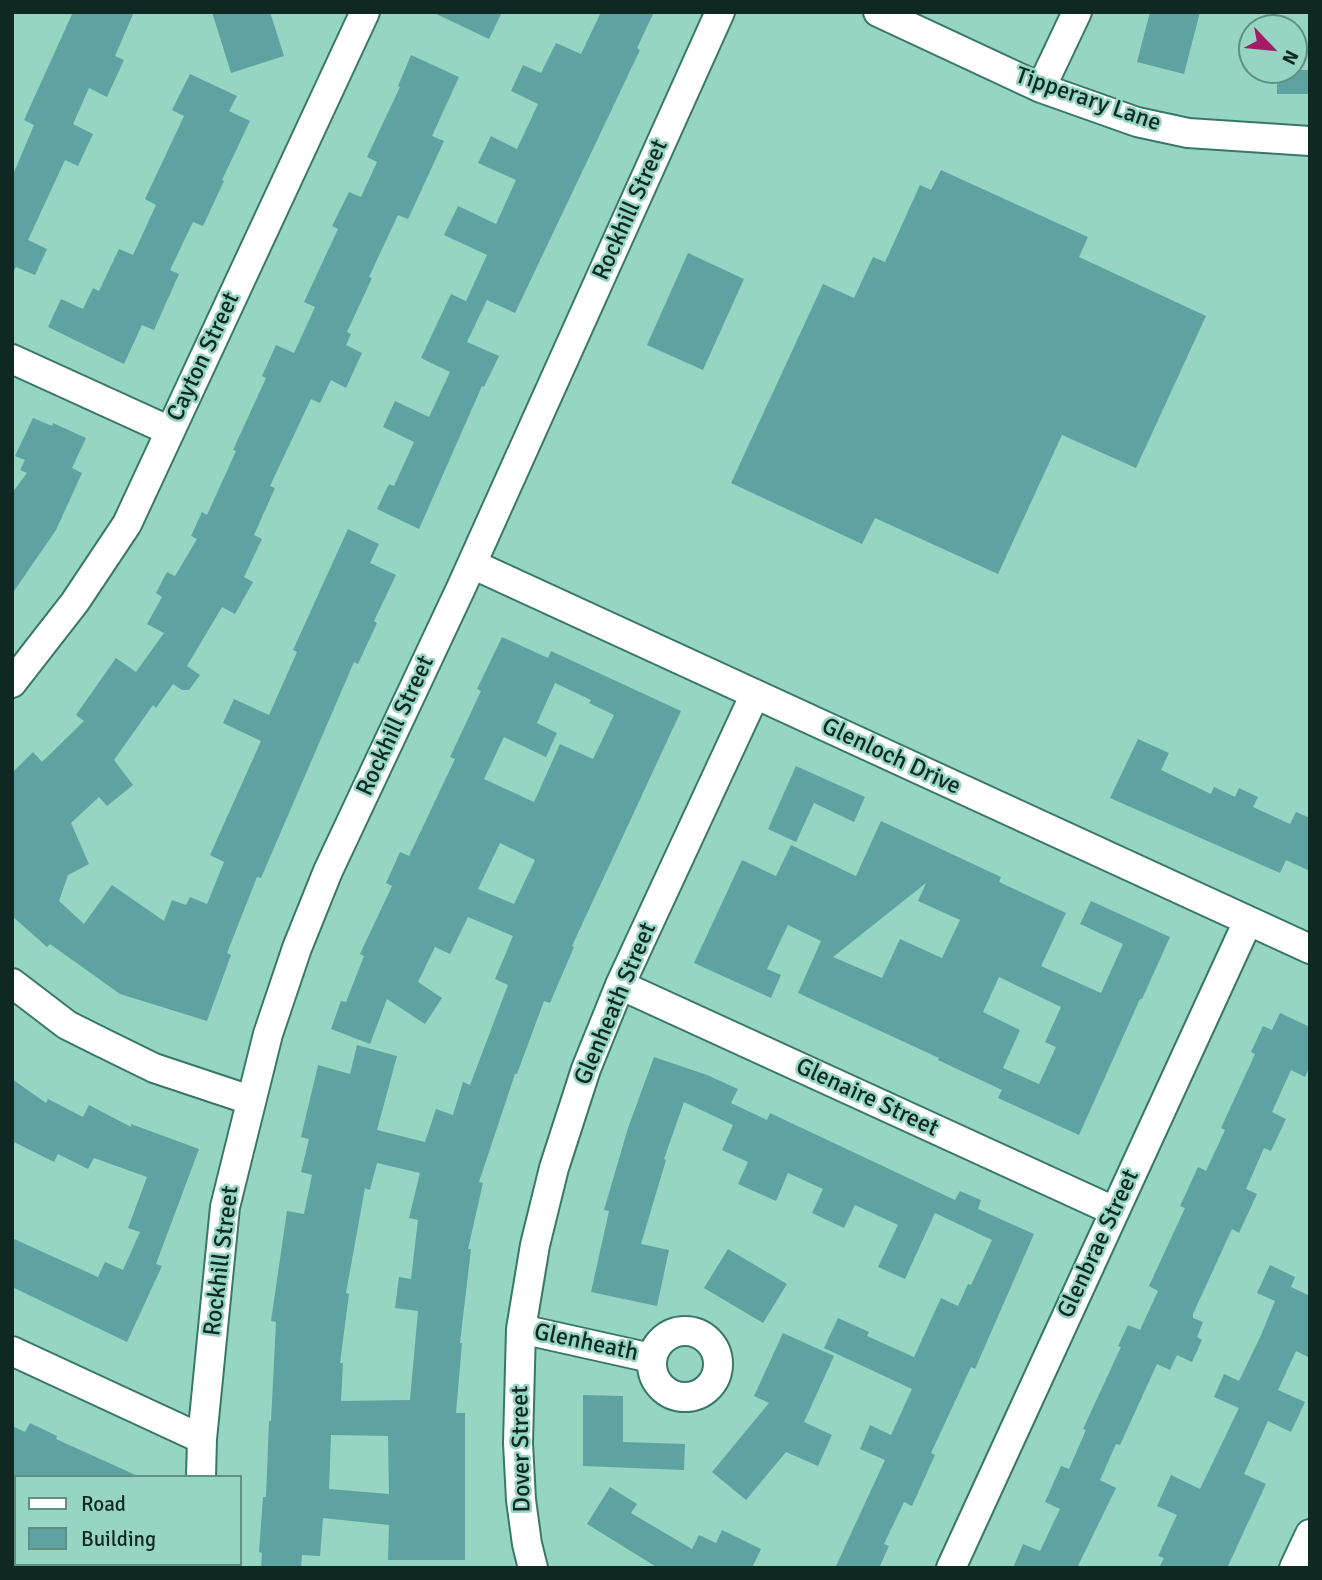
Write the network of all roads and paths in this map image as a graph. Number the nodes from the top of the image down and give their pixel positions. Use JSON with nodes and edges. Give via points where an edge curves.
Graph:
{"nodes":[{"id":1,"x":365,"y":12,"type":"edge"},
{"id":2,"x":720,"y":12,"type":"edge"},
{"id":3,"x":878,"y":12,"type":"edge"},
{"id":4,"x":1077,"y":12,"type":"edge"},
{"id":5,"x":1041,"y":88,"type":"junction"},
{"id":6,"x":1310,"y":141,"type":"edge"},
{"id":7,"x":12,"y":359,"type":"edge"},
{"id":8,"x":170,"y":431,"type":"junction"},
{"id":9,"x":472,"y":564,"type":"junction"},
{"id":10,"x":12,"y":683,"type":"edge"},
{"id":11,"x":755,"y":694,"type":"junction"},
{"id":12,"x":1248,"y":921,"type":"junction"},
{"id":13,"x":1310,"y":949,"type":"edge"},
{"id":14,"x":12,"y":983,"type":"edge"},
{"id":15,"x":620,"y":985,"type":"junction"},
{"id":16,"x":250,"y":1100,"type":"junction"},
{"id":17,"x":1114,"y":1211,"type":"junction"},
{"id":18,"x":522,"y":1329,"type":"junction"},
{"id":19,"x":12,"y":1351,"type":"edge"},
{"id":20,"x":651,"y":1357,"type":"dead end"},
{"id":21,"x":202,"y":1438,"type":"junction"},
{"id":22,"x":201,"y":1475,"type":"edge"},
{"id":23,"x":1310,"y":1534,"type":"edge"},
{"id":24,"x":533,"y":1568,"type":"edge"},
{"id":25,"x":951,"y":1568,"type":"edge"},
{"id":26,"x":1294,"y":1568,"type":"edge"}],
"edges":[{"from":1,"to":8,"type":"street","name":"Cayton Street"},
{"from":2,"to":9,"type":"street","name":"Rockhill Street"},
{"from":3,"to":5,"type":"street","name":"Tipperary Lane"},
{"from":4,"to":5,"type":"street"},
{"from":5,"to":6,"type":"street","name":"Tipperary Lane","via":[[1137,122],[1188,133]]},
{"from":7,"to":8,"type":"street"},
{"from":8,"to":10,"type":"street","name":"Cayton Street","via":[[127,524],[75,602]]},
{"from":9,"to":11,"type":"street","name":"Glenloch Drive"},
{"from":9,"to":16,"type":"street","name":"Rockhill Street","via":[[328,871],[276,1009]]},
{"from":11,"to":12,"type":"street","name":"Glenloch Drive"},
{"from":11,"to":15,"type":"street","name":"Glenheath Street"},
{"from":12,"to":13,"type":"street","name":"Glenloch Drive"},
{"from":12,"to":17,"type":"street","name":"Glenbrae Street"},
{"from":14,"to":16,"type":"street","via":[[67,1025],[108,1046],[154,1068]]},
{"from":15,"to":17,"type":"street","name":"Glenaire Street"},
{"from":15,"to":18,"type":"street","name":"Glenheath Street","via":[[554,1168]]},
{"from":16,"to":21,"type":"street","name":"Rockhill Street","via":[[225,1207]]},
{"from":17,"to":25,"type":"street","name":"Glenbrae Street"},
{"from":18,"to":20,"type":"street","name":"Glenheath"},
{"from":18,"to":24,"type":"street","name":"Dover Street","via":[[518,1443],[521,1500]]},
{"from":19,"to":21,"type":"street"},
{"from":21,"to":22,"type":"street","name":"Rockhill Street"},
{"from":23,"to":26,"type":"street"}]}
